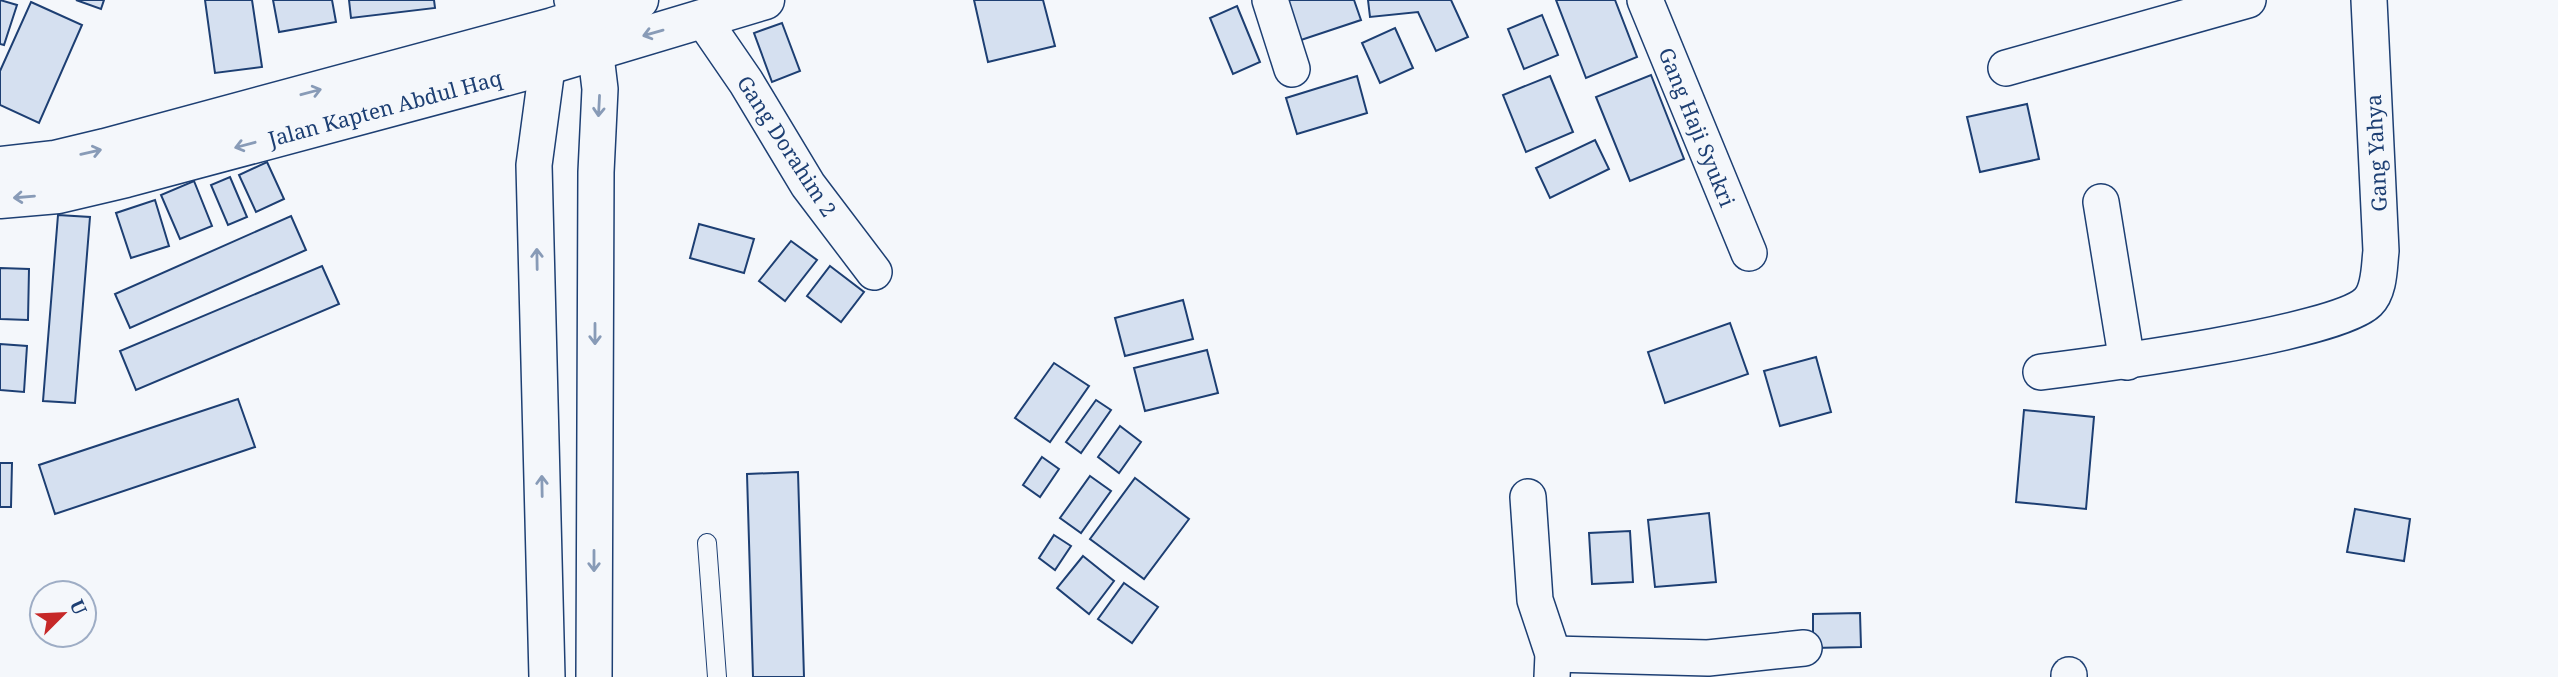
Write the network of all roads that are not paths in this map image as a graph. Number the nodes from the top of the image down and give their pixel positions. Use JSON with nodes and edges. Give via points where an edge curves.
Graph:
{"nodes":[{"id":1,"x":639,"y":0,"type":"edge"},
{"id":2,"x":765,"y":0,"type":"edge"},
{"id":3,"x":1270,"y":0,"type":"edge"},
{"id":4,"x":1645,"y":0,"type":"edge"},
{"id":5,"x":2248,"y":0,"type":"edge"},
{"id":6,"x":2369,"y":0,"type":"edge"},
{"id":7,"x":576,"y":18,"type":"edge"},
{"id":8,"x":702,"y":18,"type":"junction"},
{"id":9,"x":548,"y":65,"type":"junction"},
{"id":10,"x":2006,"y":68,"type":"dead end"},
{"id":11,"x":1292,"y":69,"type":"dead end"},
{"id":12,"x":0,"y":166,"type":"edge"},
{"id":13,"x":0,"y":199,"type":"edge"},
{"id":14,"x":2101,"y":202,"type":"dead end"},
{"id":15,"x":1749,"y":253,"type":"dead end"},
{"id":16,"x":874,"y":272,"type":"dead end"},
{"id":17,"x":2127,"y":362,"type":"junction"},
{"id":18,"x":2041,"y":372,"type":"dead end"},
{"id":19,"x":1528,"y":497,"type":"dead end"},
{"id":20,"x":707,"y":543,"type":"dead end"},
{"id":21,"x":1804,"y":648,"type":"dead end"},
{"id":22,"x":1553,"y":665,"type":"edge"},
{"id":23,"x":547,"y":677,"type":"edge"},
{"id":24,"x":594,"y":677,"type":"edge"},
{"id":25,"x":716,"y":677,"type":"edge"}],
"edges":[{"from":1,"to":7,"type":"street","name":"Jalan Kapten Abdul Haq"},
{"from":2,"to":8,"type":"street","name":"Jalan Kapten Abdul Haq"},
{"from":3,"to":11,"type":"street"},
{"from":4,"to":15,"type":"street","name":"Gang Haji Syukri"},
{"from":5,"to":10,"type":"street"},
{"from":6,"to":17,"type":"street","name":"Gang Yahya","via":[[2381,251],[2376,291],[2367,303],[2317,324]]},
{"from":8,"to":7,"type":"street","name":"Jalan Kapten Abdul Haq","one_way":true},
{"from":7,"to":9,"type":"street","name":"Jalan Kapten Abdul Haq"},
{"from":12,"to":7,"type":"street","name":"Jalan Kapten Abdul Haq","one_way":true,"via":[[106,148]]},
{"from":7,"to":24,"type":"street","one_way":true,"via":[[600,89]]},
{"from":8,"to":16,"type":"street","name":"Gang Dorahim 2","via":[[808,185]]},
{"from":9,"to":13,"type":"street","name":"Jalan Kapten Abdul Haq","one_way":true,"via":[[115,181],[58,194]]},
{"from":23,"to":9,"type":"street","one_way":true,"via":[[534,165]]},
{"from":14,"to":17,"type":"street"},
{"from":17,"to":18,"type":"street"},
{"from":19,"to":22,"type":"street","via":[[1535,600]]},
{"from":20,"to":25,"type":"lane"},
{"from":21,"to":22,"type":"street"}]}
